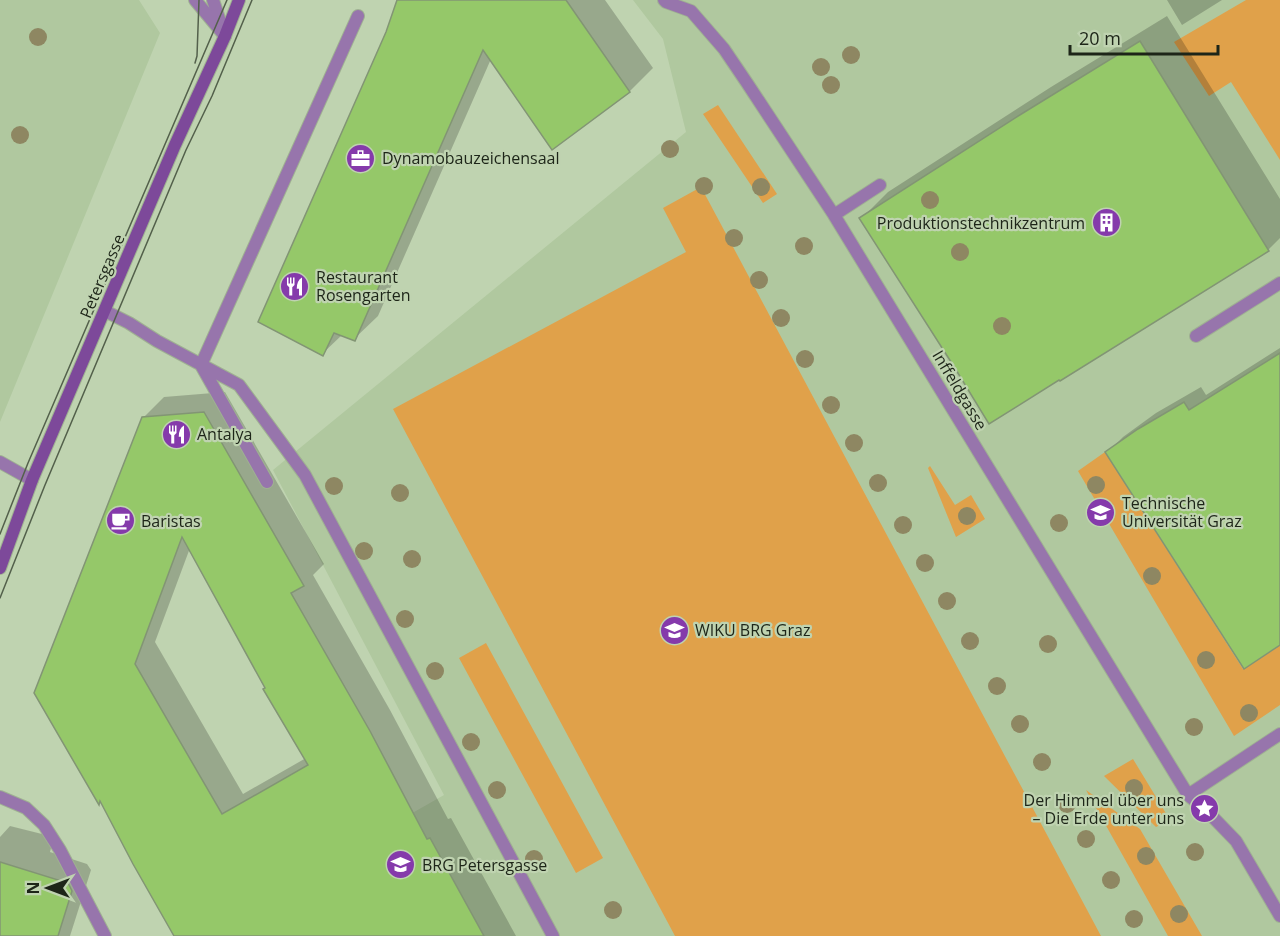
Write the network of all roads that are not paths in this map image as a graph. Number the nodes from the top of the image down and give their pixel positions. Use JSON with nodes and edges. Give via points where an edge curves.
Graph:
{"nodes":[{"id":1,"x":195,"y":0,"type":"edge"},
{"id":2,"x":213,"y":0,"type":"edge"},
{"id":3,"x":239,"y":0,"type":"edge"},
{"id":4,"x":664,"y":0,"type":"edge"},
{"id":5,"x":691,"y":5,"type":"edge"},
{"id":6,"x":358,"y":16,"type":"dead end"},
{"id":7,"x":225,"y":36,"type":"junction"},
{"id":8,"x":880,"y":185,"type":"dead end"},
{"id":9,"x":834,"y":215,"type":"junction"},
{"id":10,"x":1280,"y":283,"type":"edge"},
{"id":11,"x":105,"y":311,"type":"junction"},
{"id":12,"x":1196,"y":336,"type":"dead end"},
{"id":13,"x":201,"y":365,"type":"junction"},
{"id":14,"x":0,"y":462,"type":"edge"},
{"id":15,"x":32,"y":480,"type":"junction"},
{"id":16,"x":267,"y":482,"type":"dead end"},
{"id":17,"x":0,"y":568,"type":"edge"},
{"id":18,"x":1280,"y":734,"type":"edge"},
{"id":19,"x":1188,"y":795,"type":"junction"},
{"id":20,"x":0,"y":797,"type":"edge"},
{"id":21,"x":1280,"y":916,"type":"edge"},
{"id":22,"x":105,"y":936,"type":"edge"},
{"id":23,"x":553,"y":936,"type":"edge"}],
"edges":[{"from":1,"to":7,"type":"street"},
{"from":2,"to":7,"type":"street"},
{"from":3,"to":7,"type":"main road","name":"Petersgasse"},
{"from":4,"to":5,"type":"street","name":"Inffeldgasse"},
{"from":5,"to":9,"type":"street","name":"Inffeldgasse"},
{"from":6,"to":13,"type":"street"},
{"from":7,"to":11,"type":"main road","name":"Petersgasse"},
{"from":8,"to":9,"type":"street"},
{"from":9,"to":19,"type":"street","name":"Inffeldgasse"},
{"from":10,"to":12,"type":"street"},
{"from":11,"to":13,"type":"street"},
{"from":11,"to":15,"type":"main road","name":"Petersgasse"},
{"from":13,"to":16,"type":"street"},
{"from":13,"to":23,"type":"street","via":[[239,385],[313,487]]},
{"from":14,"to":15,"type":"street"},
{"from":15,"to":17,"type":"main road","name":"Petersgasse"},
{"from":18,"to":19,"type":"street"},
{"from":19,"to":21,"type":"street","name":"Inffeldgasse","via":[[1236,842]]},
{"from":20,"to":22,"type":"street","via":[[26,808],[44,825]]}]}
